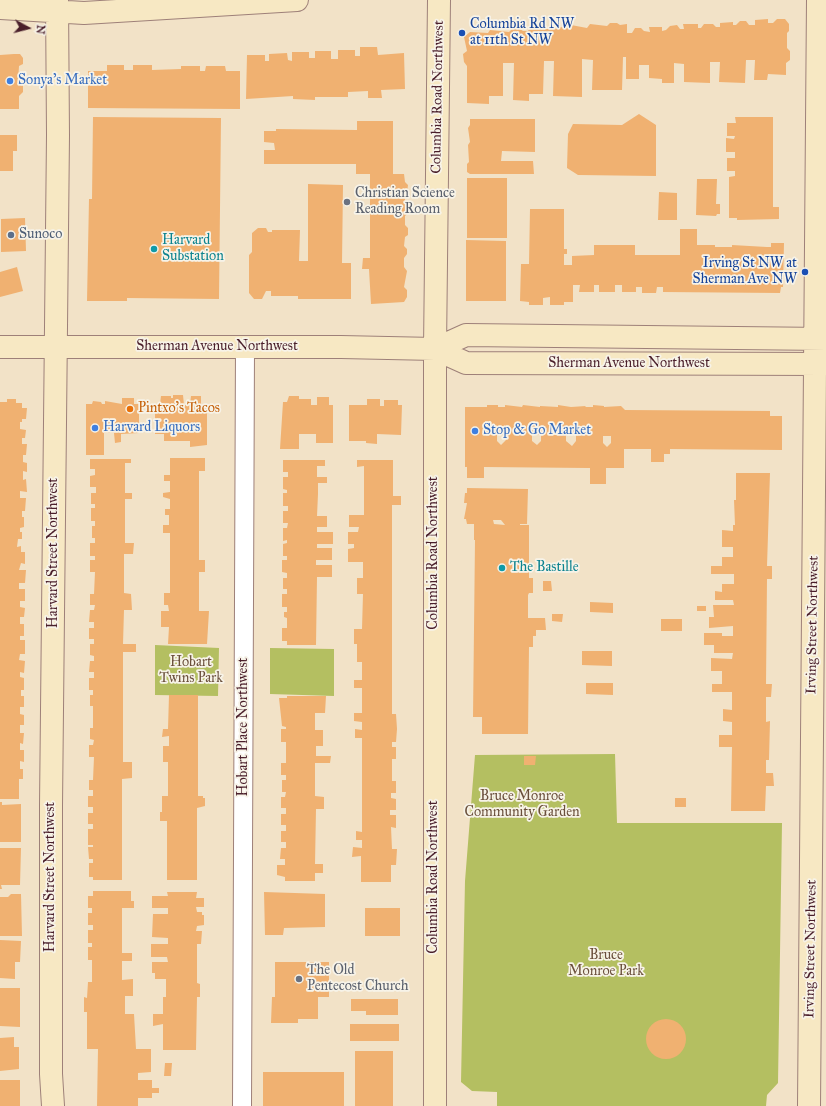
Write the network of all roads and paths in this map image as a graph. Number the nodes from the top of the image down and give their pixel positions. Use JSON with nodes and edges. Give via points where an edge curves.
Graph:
{"nodes":[{"id":1,"x":297,"y":0,"type":"edge"},
{"id":2,"x":439,"y":0,"type":"edge"},
{"id":3,"x":818,"y":0,"type":"edge"},
{"id":4,"x":57,"y":6,"type":"edge"},
{"id":5,"x":0,"y":8,"type":"edge"},
{"id":6,"x":821,"y":339,"type":"edge"},
{"id":7,"x":0,"y":347,"type":"edge"},
{"id":8,"x":56,"y":347,"type":"junction"},
{"id":9,"x":245,"y":347,"type":"junction"},
{"id":10,"x":435,"y":349,"type":"junction"},
{"id":11,"x":821,"y":364,"type":"edge"},
{"id":12,"x":53,"y":1106,"type":"edge"},
{"id":13,"x":242,"y":1106,"type":"edge"},
{"id":14,"x":434,"y":1106,"type":"edge"},
{"id":15,"x":809,"y":1106,"type":"edge"}],
"edges":[{"from":1,"to":4,"type":"main road","via":[[84,13]]},
{"from":2,"to":10,"type":"main road","name":"Columbia Road Northwest"},
{"from":3,"to":6,"type":"main road","name":"Irving Street Northwest"},
{"from":4,"to":5,"type":"main road"},
{"from":4,"to":8,"type":"main road","name":"Harvard Street Northwest"},
{"from":6,"to":10,"type":"main road","name":"Sherman Avenue Northwest","via":[[466,335]]},
{"from":6,"to":11,"type":"main road","name":"Irving Street Northwest"},
{"from":7,"to":8,"type":"main road","name":"Sherman Avenue Northwest"},
{"from":8,"to":9,"type":"main road","name":"Sherman Avenue Northwest"},
{"from":8,"to":12,"type":"main road","name":"Harvard Street Northwest","via":[[51,804]]},
{"from":9,"to":10,"type":"main road","name":"Sherman Avenue Northwest"},
{"from":9,"to":13,"type":"street","name":"Hobart Place Northwest"},
{"from":10,"to":11,"type":"main road","name":"Sherman Avenue Northwest","via":[[466,363]]},
{"from":10,"to":14,"type":"main road","name":"Columbia Road Northwest"},
{"from":11,"to":15,"type":"main road","name":"Irving Street Northwest"}]}
